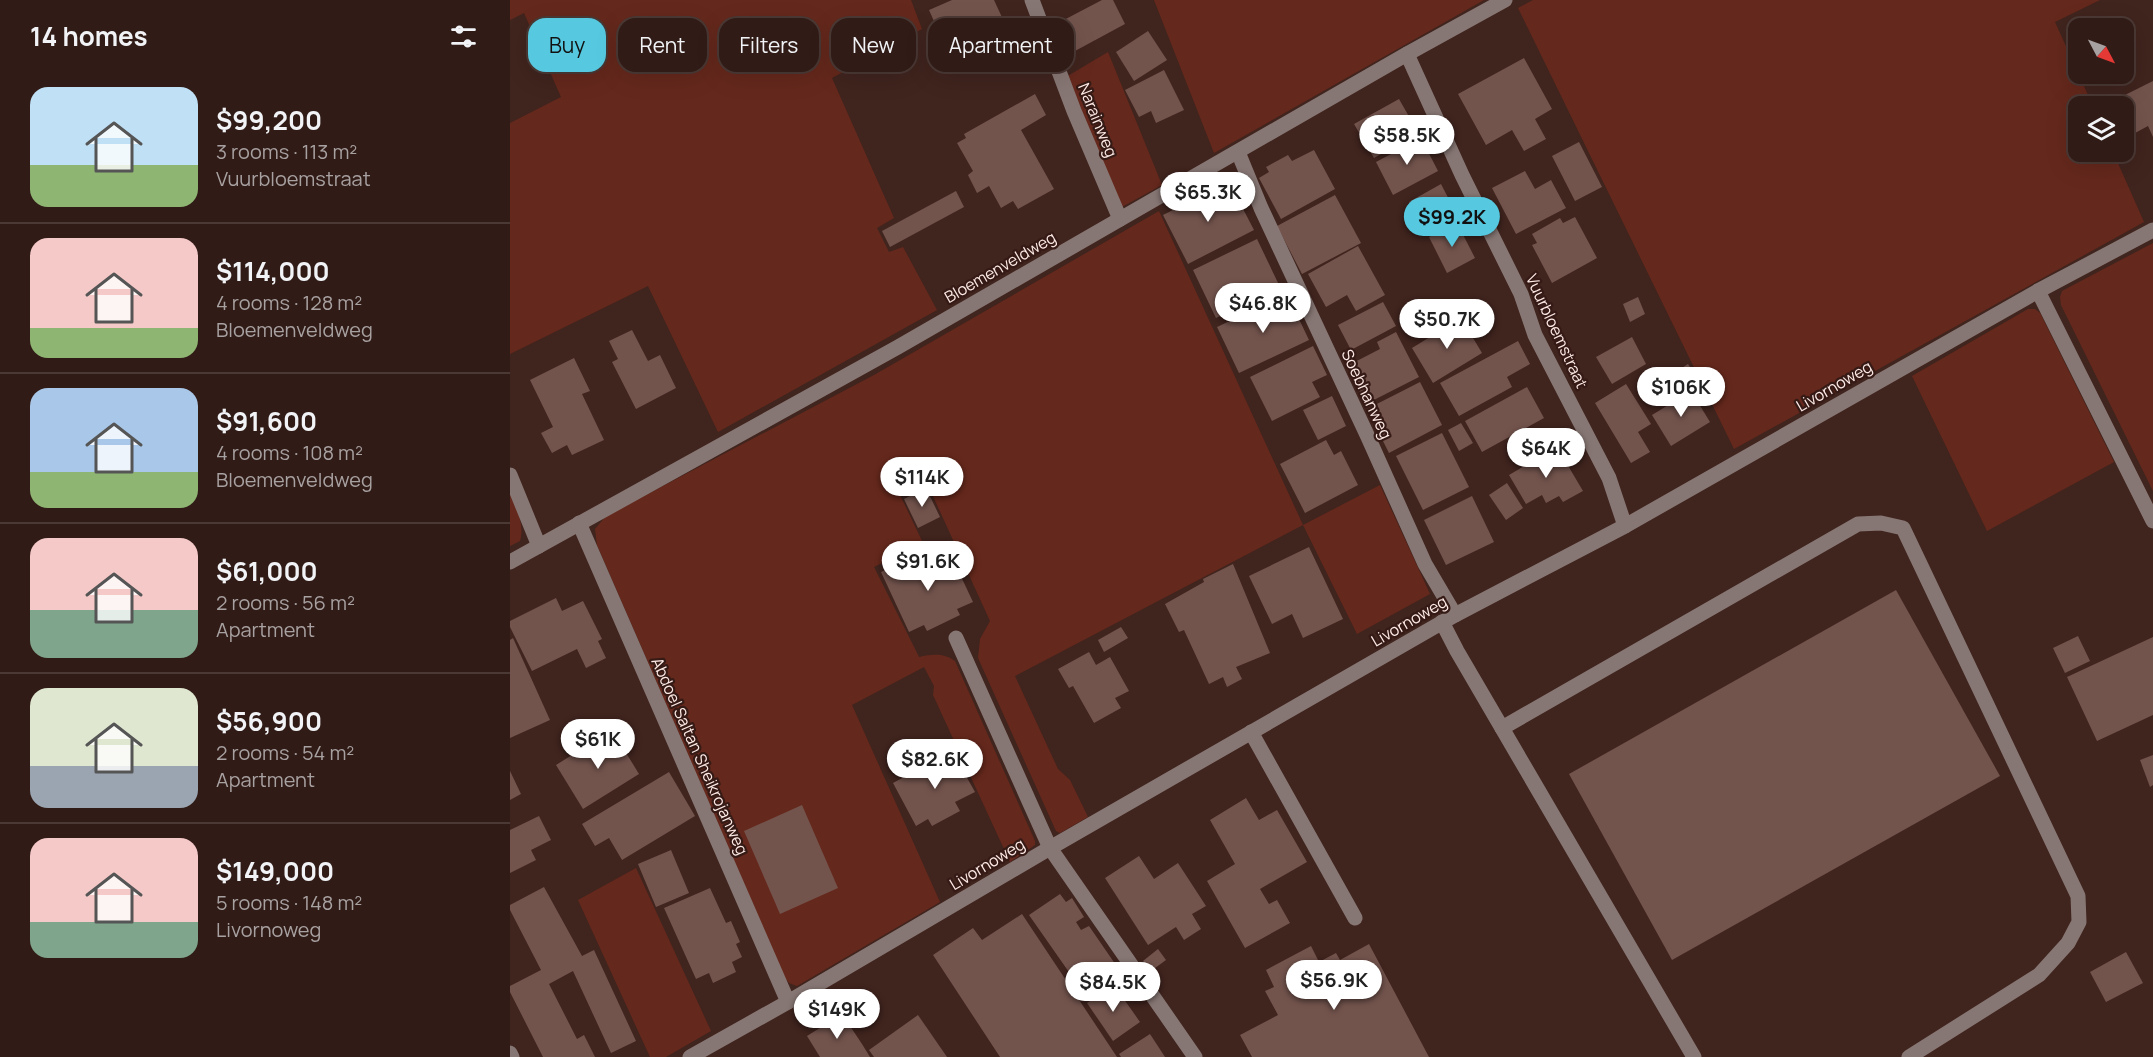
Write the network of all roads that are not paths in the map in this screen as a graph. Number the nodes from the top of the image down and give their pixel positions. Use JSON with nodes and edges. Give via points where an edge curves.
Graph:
{"nodes":[{"id":1,"x":1032,"y":0,"type":"edge"},
{"id":2,"x":1505,"y":0,"type":"edge"},
{"id":3,"x":1407,"y":54,"type":"junction"},
{"id":4,"x":1238,"y":152,"type":"junction"},
{"id":5,"x":1120,"y":219,"type":"junction"},
{"id":6,"x":2153,"y":230,"type":"edge"},
{"id":7,"x":2038,"y":291,"type":"junction"},
{"id":8,"x":510,"y":475,"type":"edge"},
{"id":9,"x":2153,"y":521,"type":"edge"},
{"id":10,"x":579,"y":524,"type":"junction"},
{"id":11,"x":1625,"y":526,"type":"junction"},
{"id":12,"x":539,"y":546,"type":"junction"},
{"id":13,"x":510,"y":562,"type":"edge"},
{"id":14,"x":1449,"y":618,"type":"junction"},
{"id":15,"x":956,"y":638,"type":"dead end"},
{"id":16,"x":1502,"y":728,"type":"junction"},
{"id":17,"x":1251,"y":732,"type":"junction"},
{"id":18,"x":1050,"y":848,"type":"junction"},
{"id":19,"x":1355,"y":918,"type":"dead end"},
{"id":20,"x":788,"y":1002,"type":"junction"},
{"id":21,"x":510,"y":1053,"type":"edge"},
{"id":22,"x":512,"y":1057,"type":"edge"},
{"id":23,"x":690,"y":1057,"type":"edge"},
{"id":24,"x":1195,"y":1057,"type":"edge"},
{"id":25,"x":1694,"y":1057,"type":"edge"},
{"id":26,"x":1909,"y":1057,"type":"edge"}],
"edges":[{"from":1,"to":5,"type":"street","name":"Narainweg"},
{"from":2,"to":3,"type":"street","name":"Bloemenveldweg"},
{"from":3,"to":4,"type":"street","name":"Bloemenveldweg"},
{"from":3,"to":11,"type":"street","name":"Vuurbloemstraat","via":[[1521,294],[1535,335],[1610,478]]},
{"from":4,"to":5,"type":"street","name":"Bloemenveldweg"},
{"from":4,"to":14,"type":"street","name":"Soebhanweg"},
{"from":5,"to":10,"type":"street","name":"Bloemenveldweg"},
{"from":6,"to":7,"type":"street","name":"Livornoweg"},
{"from":7,"to":9,"type":"street"},
{"from":7,"to":11,"type":"street","name":"Livornoweg"},
{"from":8,"to":12,"type":"street"},
{"from":10,"to":12,"type":"street","name":"Bloemenveldweg"},
{"from":10,"to":20,"type":"street","name":"Abdoel Saltan Sheikrojanweg"},
{"from":11,"to":14,"type":"street","name":"Livornoweg"},
{"from":12,"to":13,"type":"street","name":"Bloemenveldweg"},
{"from":14,"to":16,"type":"street","name":"Soebhanweg","via":[[1457,651]]},
{"from":14,"to":17,"type":"street","name":"Livornoweg"},
{"from":15,"to":18,"type":"street"},
{"from":16,"to":25,"type":"street","name":"Soebhanweg"},
{"from":16,"to":26,"type":"street","via":[[1858,524],[1881,523],[1903,528],[2078,896],[2079,922],[2068,943],[2039,975]]},
{"from":17,"to":18,"type":"street","name":"Livornoweg"},
{"from":17,"to":19,"type":"street"},
{"from":18,"to":20,"type":"street","name":"Livornoweg"},
{"from":18,"to":24,"type":"street"},
{"from":20,"to":23,"type":"street","name":"Livornoweg"},
{"from":21,"to":22,"type":"street"}]}
